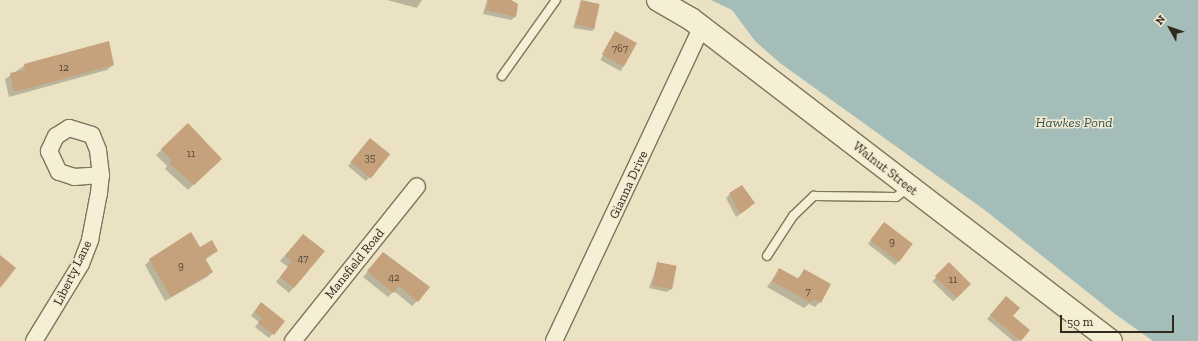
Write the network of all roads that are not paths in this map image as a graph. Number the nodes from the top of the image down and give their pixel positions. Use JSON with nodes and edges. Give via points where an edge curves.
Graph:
{"nodes":[{"id":1,"x":556,"y":0,"type":"edge"},
{"id":2,"x":658,"y":0,"type":"edge"},
{"id":3,"x":702,"y":28,"type":"junction"},
{"id":4,"x":502,"y":76,"type":"dead end"},
{"id":5,"x":100,"y":175,"type":"dead end"},
{"id":6,"x":417,"y":186,"type":"dead end"},
{"id":7,"x":909,"y":187,"type":"junction"},
{"id":8,"x":767,"y":256,"type":"dead end"},
{"id":9,"x":34,"y":341,"type":"edge"},
{"id":10,"x":293,"y":341,"type":"edge"},
{"id":11,"x":554,"y":341,"type":"edge"},
{"id":12,"x":1111,"y":341,"type":"edge"}],
"edges":[{"from":1,"to":4,"type":"lane"},
{"from":2,"to":3,"type":"main road","name":"Walnut Street"},
{"from":3,"to":7,"type":"main road","name":"Walnut Street"},
{"from":3,"to":11,"type":"street","name":"Gianna Drive"},
{"from":5,"to":9,"type":"street","name":"Liberty Lane","via":[[96,214],[86,250],[50,319]]},
{"from":6,"to":10,"type":"street","name":"Mansfield Road"},
{"from":7,"to":8,"type":"lane","via":[[896,197],[814,196],[794,216]]},
{"from":7,"to":12,"type":"main road","name":"Walnut Street"}]}
